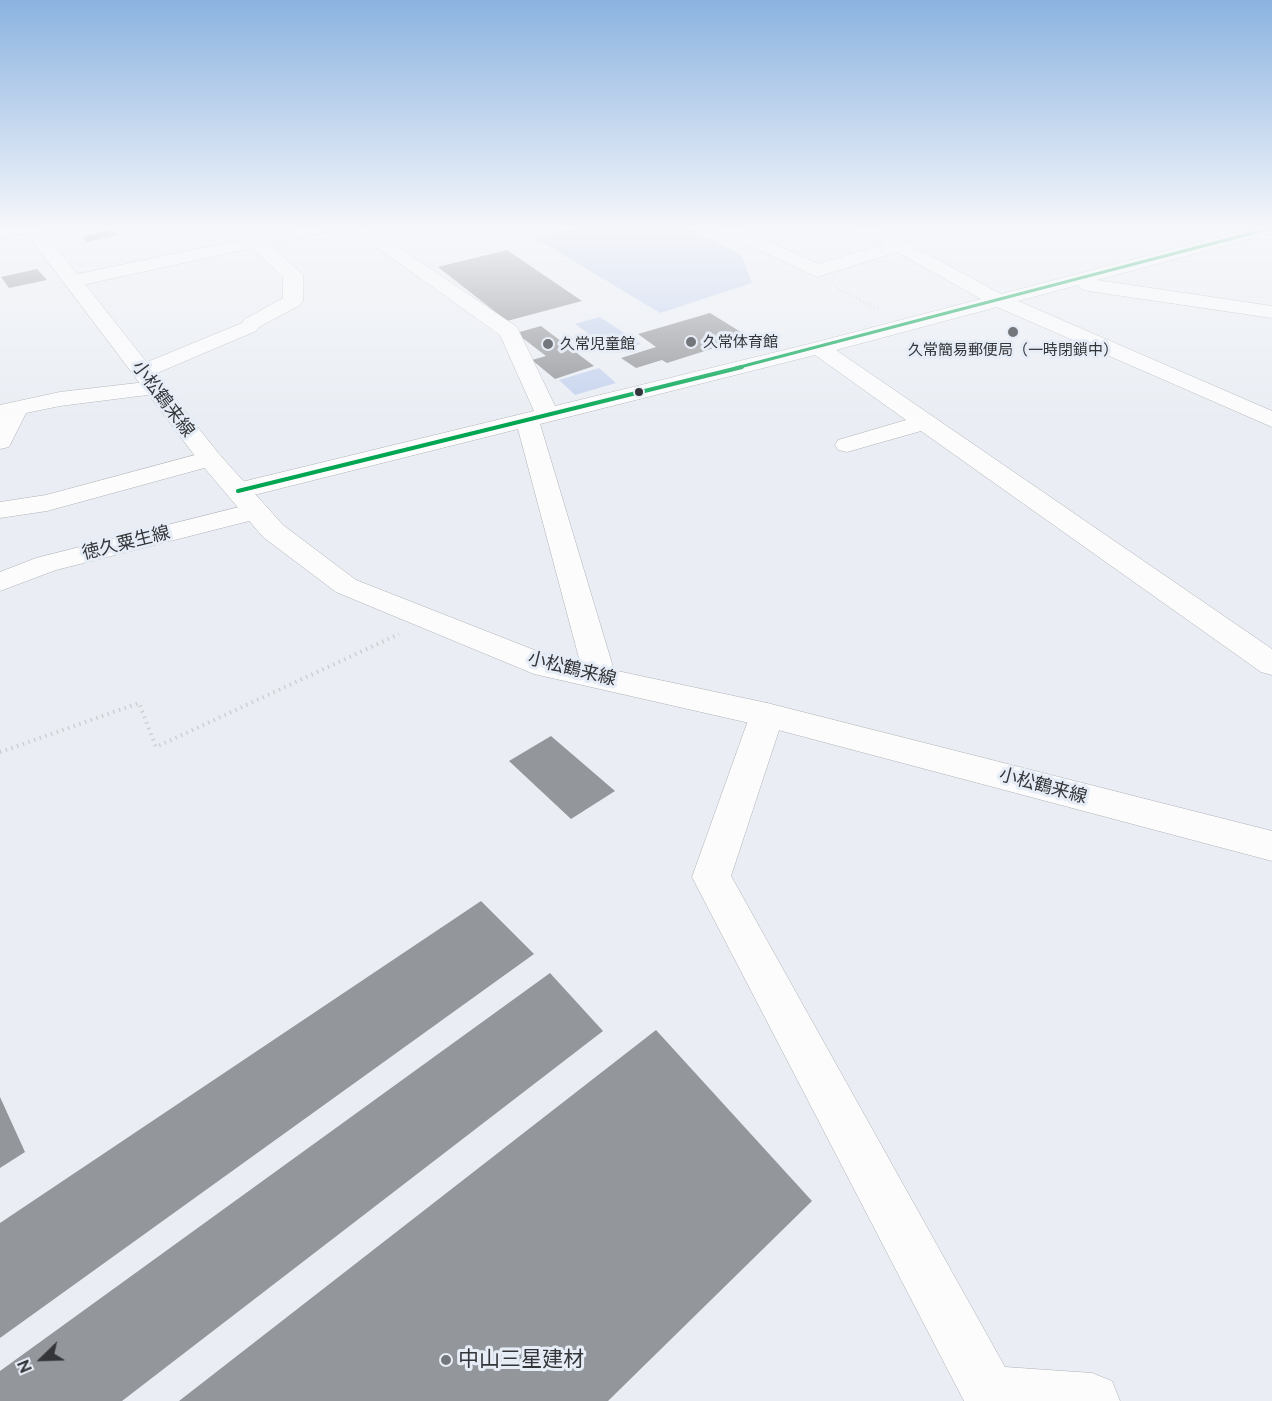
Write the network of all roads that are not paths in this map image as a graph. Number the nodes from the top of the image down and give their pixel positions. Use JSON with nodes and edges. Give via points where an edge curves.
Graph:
{"nodes":[{"id":1,"x":81,"y":291,"type":"edge"},
{"id":2,"x":293,"y":291,"type":"edge"},
{"id":3,"x":450,"y":291,"type":"edge"},
{"id":4,"x":983,"y":291,"type":"edge"},
{"id":5,"x":1038,"y":291,"type":"edge"},
{"id":6,"x":1129,"y":291,"type":"edge"},
{"id":7,"x":1000,"y":301,"type":"junction"},
{"id":8,"x":1272,"y":312,"type":"edge"},
{"id":9,"x":819,"y":348,"type":"junction"},
{"id":10,"x":149,"y":380,"type":"junction"},
{"id":11,"x":8,"y":411,"type":"edge"},
{"id":12,"x":537,"y":417,"type":"junction"},
{"id":13,"x":1272,"y":420,"type":"edge"},
{"id":14,"x":926,"y":422,"type":"junction"},
{"id":15,"x":0,"y":442,"type":"edge"},
{"id":16,"x":847,"y":445,"type":"dead end"},
{"id":17,"x":210,"y":459,"type":"junction"},
{"id":18,"x":246,"y":501,"type":"junction"},
{"id":19,"x":0,"y":510,"type":"edge"},
{"id":20,"x":0,"y":582,"type":"edge"},
{"id":21,"x":1272,"y":664,"type":"edge"},
{"id":22,"x":600,"y":677,"type":"junction"},
{"id":23,"x":767,"y":715,"type":"junction"},
{"id":24,"x":1272,"y":846,"type":"edge"},
{"id":25,"x":986,"y":1397,"type":"edge"},
{"id":26,"x":1092,"y":1401,"type":"edge"}],
"edges":[{"from":1,"to":10,"type":"street","name":"小松鶴来線"},
{"from":2,"to":10,"type":"street","via":[[293,301]]},
{"from":3,"to":12,"type":"street","via":[[509,332]]},
{"from":4,"to":7,"type":"street"},
{"from":5,"to":7,"type":"street","name":"徳久粟生線"},
{"from":6,"to":8,"type":"street"},
{"from":7,"to":9,"type":"street","name":"徳久粟生線"},
{"from":7,"to":13,"type":"street"},
{"from":9,"to":12,"type":"street","name":"徳久粟生線"},
{"from":9,"to":14,"type":"street"},
{"from":10,"to":11,"type":"street"},
{"from":10,"to":17,"type":"street","name":"小松鶴来線"},
{"from":11,"to":15,"type":"street"},
{"from":12,"to":18,"type":"street","name":"徳久粟生線"},
{"from":12,"to":22,"type":"street"},
{"from":14,"to":16,"type":"street"},
{"from":14,"to":21,"type":"street"},
{"from":17,"to":18,"type":"street","name":"小松鶴来線"},
{"from":17,"to":19,"type":"street","via":[[47,503]]},
{"from":18,"to":20,"type":"street","name":"徳久粟生線"},
{"from":18,"to":22,"type":"street","name":"小松鶴来線","via":[[273,531],[346,585],[545,666]]},
{"from":22,"to":23,"type":"street","name":"小松鶴来線"},
{"from":23,"to":24,"type":"street","name":"小松鶴来線"},
{"from":23,"to":25,"type":"street","via":[[711,877]]},
{"from":25,"to":26,"type":"street"}]}
